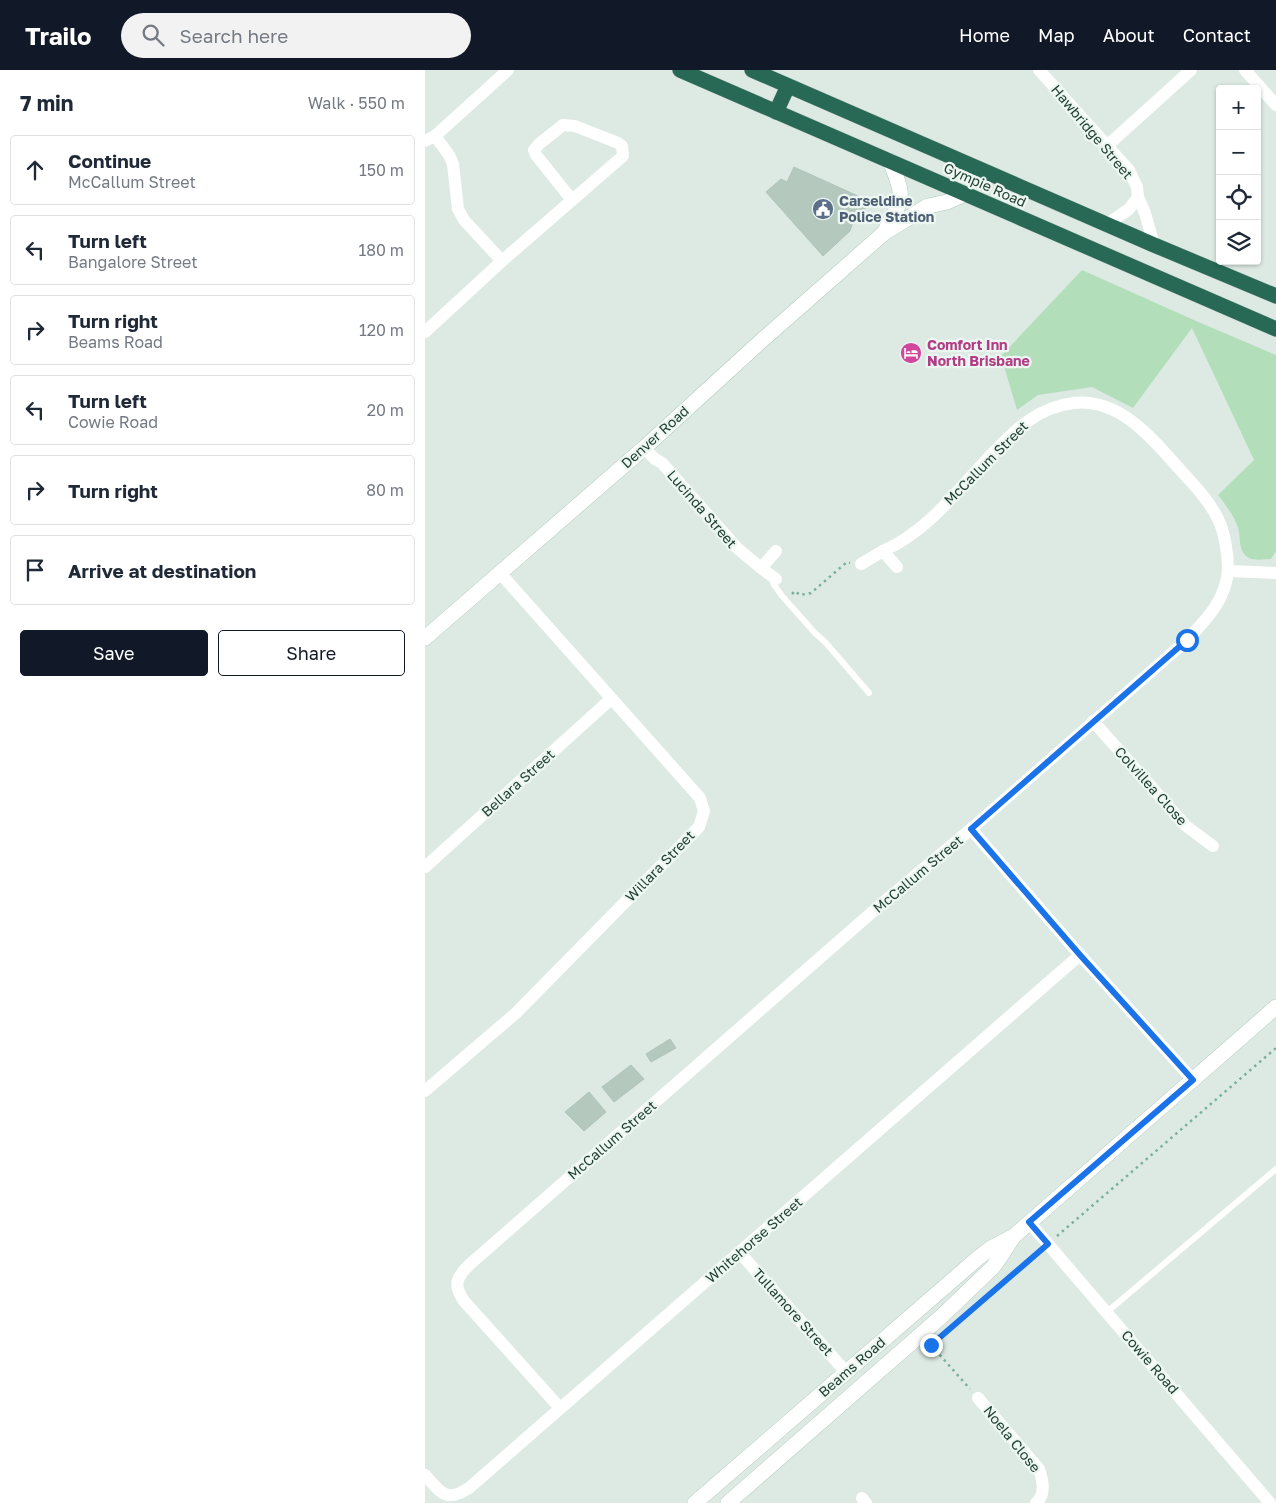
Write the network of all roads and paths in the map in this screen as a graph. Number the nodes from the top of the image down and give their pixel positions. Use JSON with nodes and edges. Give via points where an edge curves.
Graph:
{"nodes":[{"id":1,"x":508,"y":70,"type":"edge"},
{"id":2,"x":680,"y":70,"type":"edge"},
{"id":3,"x":752,"y":70,"type":"edge"},
{"id":4,"x":1039,"y":70,"type":"edge"},
{"id":5,"x":1191,"y":70,"type":"edge"},
{"id":6,"x":1245,"y":70,"type":"edge"},
{"id":7,"x":788,"y":86,"type":"junction"},
{"id":8,"x":1276,"y":104,"type":"edge"},
{"id":9,"x":776,"y":112,"type":"junction"},
{"id":10,"x":430,"y":138,"type":"edge"},
{"id":11,"x":1108,"y":145,"type":"junction"},
{"id":12,"x":890,"y":161,"type":"junction"},
{"id":13,"x":965,"y":194,"type":"junction"},
{"id":14,"x":1138,"y":196,"type":"junction"},
{"id":15,"x":572,"y":200,"type":"junction"},
{"id":16,"x":1106,"y":225,"type":"junction"},
{"id":17,"x":884,"y":234,"type":"junction"},
{"id":18,"x":1154,"y":245,"type":"junction"},
{"id":19,"x":502,"y":261,"type":"junction"},
{"id":20,"x":1276,"y":296,"type":"edge"},
{"id":21,"x":1276,"y":329,"type":"edge"},
{"id":22,"x":425,"y":332,"type":"edge"},
{"id":23,"x":644,"y":448,"type":"junction"},
{"id":24,"x":776,"y":551,"type":"dead end"},
{"id":25,"x":883,"y":551,"type":"junction"},
{"id":26,"x":861,"y":564,"type":"joint"},
{"id":27,"x":897,"y":567,"type":"dead end"},
{"id":28,"x":761,"y":568,"type":"junction"},
{"id":29,"x":1228,"y":571,"type":"junction"},
{"id":30,"x":500,"y":572,"type":"junction"},
{"id":31,"x":1276,"y":573,"type":"edge"},
{"id":32,"x":778,"y":585,"type":"junction"},
{"id":33,"x":425,"y":638,"type":"edge"},
{"id":34,"x":869,"y":693,"type":"dead end"},
{"id":35,"x":611,"y":699,"type":"junction"},
{"id":36,"x":1093,"y":721,"type":"junction"},
{"id":37,"x":971,"y":829,"type":"junction"},
{"id":38,"x":1213,"y":846,"type":"dead end"},
{"id":39,"x":425,"y":867,"type":"edge"},
{"id":40,"x":1080,"y":955,"type":"junction"},
{"id":41,"x":1276,"y":1007,"type":"edge"},
{"id":42,"x":1276,"y":1048,"type":"edge"},
{"id":43,"x":1193,"y":1080,"type":"junction"},
{"id":44,"x":425,"y":1091,"type":"edge"},
{"id":45,"x":1276,"y":1169,"type":"edge"},
{"id":46,"x":1029,"y":1222,"type":"junction"},
{"id":47,"x":1014,"y":1236,"type":"junction"},
{"id":48,"x":1048,"y":1244,"type":"junction"},
{"id":49,"x":740,"y":1253,"type":"junction"},
{"id":50,"x":1107,"y":1312,"type":"junction"},
{"id":51,"x":946,"y":1332,"type":"dead end"},
{"id":52,"x":931,"y":1345,"type":"dead end"},
{"id":53,"x":846,"y":1372,"type":"junction"},
{"id":54,"x":978,"y":1398,"type":"joint"},
{"id":55,"x":560,"y":1408,"type":"junction"},
{"id":56,"x":425,"y":1475,"type":"edge"},
{"id":57,"x":695,"y":1503,"type":"edge"},
{"id":58,"x":728,"y":1503,"type":"edge"},
{"id":59,"x":1036,"y":1503,"type":"edge"},
{"id":60,"x":1270,"y":1503,"type":"edge"}],
"edges":[{"from":1,"to":10,"type":"street"},
{"from":2,"to":9,"type":"highway","name":"Gympie Road"},
{"from":3,"to":7,"type":"highway","name":"Gympie Road"},
{"from":4,"to":11,"type":"street","name":"Hawbridge Street"},
{"from":5,"to":11,"type":"street"},
{"from":6,"to":8,"type":"street"},
{"from":7,"to":9,"type":"highway"},
{"from":7,"to":16,"type":"highway","name":"Gympie Road"},
{"from":9,"to":12,"type":"highway","name":"Gympie Road"},
{"from":10,"to":19,"type":"street","via":[[449,155],[453,164],[458,209],[464,220]]},
{"from":11,"to":14,"type":"street","name":"Hawbridge Street","via":[[1129,170]]},
{"from":12,"to":13,"type":"highway","name":"Gympie Road"},
{"from":12,"to":17,"type":"main road","name":"Denver Road","via":[[902,196]]},
{"from":13,"to":17,"type":"main road","name":"Denver Road","via":[[927,206]]},
{"from":13,"to":21,"type":"highway","name":"Gympie Road"},
{"from":14,"to":16,"type":"street","name":"Hawbridge Street","via":[[1129,209]]},
{"from":14,"to":18,"type":"street","name":"Hawbridge Street"},
{"from":15,"to":15,"type":"street","via":[[618,162],[623,151],[618,143],[575,126],[563,125],[534,150],[535,156]]},
{"from":15,"to":19,"type":"street"},
{"from":16,"to":18,"type":"highway","name":"Gympie Road"},
{"from":17,"to":23,"type":"main road","name":"Denver Road"},
{"from":18,"to":20,"type":"highway","name":"Gympie Road"},
{"from":19,"to":22,"type":"street"},
{"from":23,"to":28,"type":"street","name":"Lucinda Street","via":[[662,463],[737,548]]},
{"from":23,"to":30,"type":"main road","name":"Denver Road"},
{"from":24,"to":28,"type":"street"},
{"from":25,"to":26,"type":"street","name":"McCallum Street"},
{"from":25,"to":27,"type":"street"},
{"from":25,"to":29,"type":"street","name":"McCallum Street","via":[[898,545],[921,527],[1025,422],[1053,407],[1095,404],[1113,410],[1141,427],[1201,493],[1218,518],[1225,536]]},
{"from":26,"to":32,"type":"path","via":[[847,562],[806,595],[795,591],[792,594]]},
{"from":28,"to":32,"type":"street","name":"Lucinda Street"},
{"from":29,"to":31,"type":"street"},
{"from":29,"to":36,"type":"street","name":"McCallum Street","via":[[1222,596],[1208,618]]},
{"from":30,"to":33,"type":"main road","name":"Denver Road"},
{"from":30,"to":35,"type":"street","name":"Willara Street"},
{"from":32,"to":34,"type":"lane","via":[[782,596]]},
{"from":35,"to":39,"type":"street","name":"Bellara Street"},
{"from":35,"to":44,"type":"street","name":"Willara Street","via":[[699,798],[704,811],[699,826],[516,1013]]},
{"from":36,"to":37,"type":"street","name":"McCallum Street"},
{"from":36,"to":38,"type":"street","name":"Colvillea Close","via":[[1186,826]]},
{"from":37,"to":40,"type":"street"},
{"from":37,"to":55,"type":"street","name":"McCallum Street","via":[[459,1276],[458,1294]]},
{"from":40,"to":43,"type":"street"},
{"from":40,"to":49,"type":"street","name":"Whitehorse Street"},
{"from":41,"to":43,"type":"main road","name":"Beams Road"},
{"from":42,"to":48,"type":"path"},
{"from":43,"to":46,"type":"main road","name":"Beams Road"},
{"from":45,"to":50,"type":"lane"},
{"from":46,"to":47,"type":"main road","name":"Beams Road"},
{"from":46,"to":48,"type":"street","name":"Cowie Road"},
{"from":47,"to":53,"type":"main road","name":"Beams Road","via":[[978,1258]]},
{"from":47,"to":58,"type":"main road","name":"Beams Road","via":[[993,1266],[942,1316]]},
{"from":48,"to":50,"type":"street","name":"Cowie Road"},
{"from":48,"to":51,"type":"path"},
{"from":49,"to":53,"type":"street","name":"Tullamore Street"},
{"from":49,"to":55,"type":"street","name":"Whitehorse Street"},
{"from":50,"to":60,"type":"street","name":"Cowie Road"},
{"from":52,"to":54,"type":"path"},
{"from":53,"to":57,"type":"main road","name":"Beams Road"},
{"from":54,"to":59,"type":"street","name":"Noela Close","via":[[1039,1469],[1044,1482],[1041,1498]]},
{"from":55,"to":56,"type":"street","name":"Whitehorse Street","via":[[460,1494],[449,1496]]}]}
